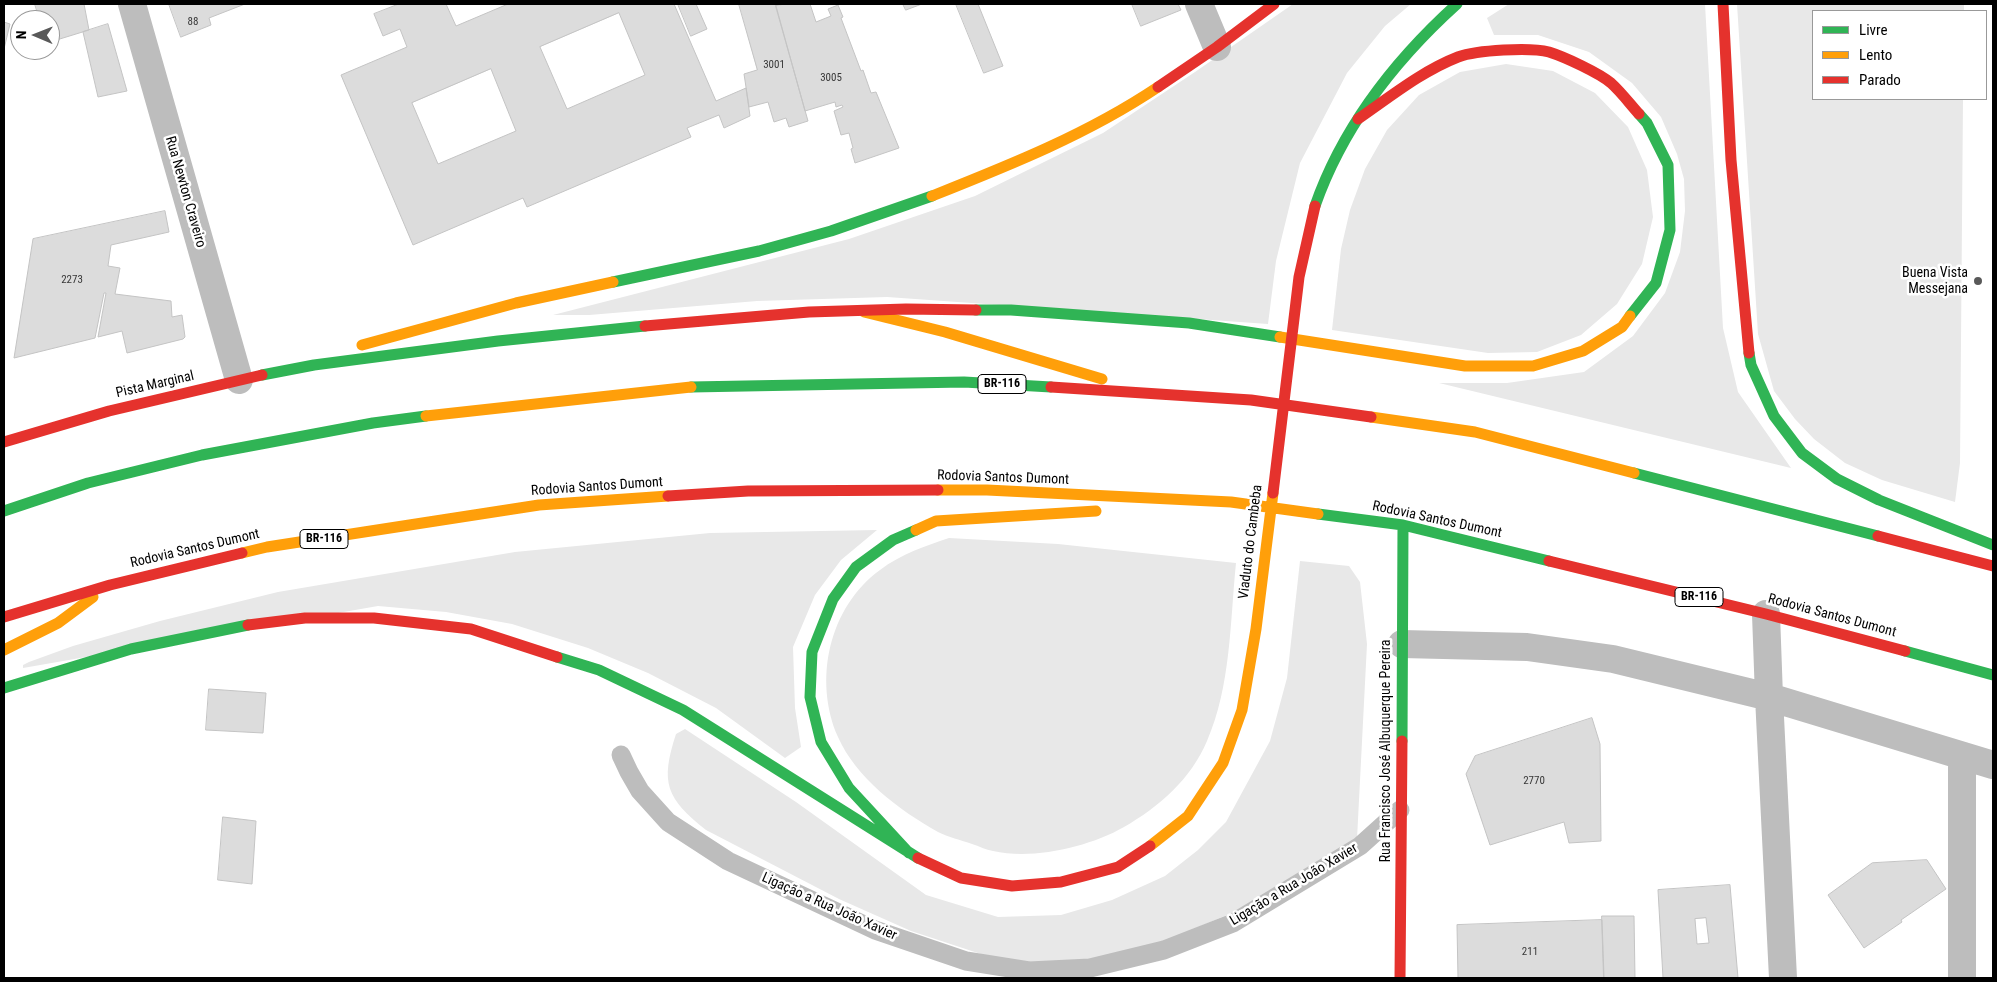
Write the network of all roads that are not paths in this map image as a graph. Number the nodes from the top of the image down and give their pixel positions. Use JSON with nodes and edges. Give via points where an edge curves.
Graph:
{"nodes":[{"id":1,"x":132,"y":4,"type":"edge"},
{"id":2,"x":1199,"y":4,"type":"edge"},
{"id":3,"x":1274,"y":4,"type":"edge"},
{"id":4,"x":1457,"y":4,"type":"edge"},
{"id":5,"x":1723,"y":4,"type":"edge"},
{"id":6,"x":1217,"y":47,"type":"junction"},
{"id":7,"x":1358,"y":119,"type":"junction"},
{"id":8,"x":864,"y":312,"type":"junction"},
{"id":9,"x":314,"y":365,"type":"junction"},
{"id":10,"x":239,"y":380,"type":"junction"},
{"id":11,"x":1144,"y":392,"type":"junction"},
{"id":12,"x":4,"y":442,"type":"edge"},
{"id":13,"x":1231,"y":502,"type":"junction"},
{"id":14,"x":1123,"y":509,"type":"dead end"},
{"id":15,"x":1103,"y":510,"type":"dead end"},
{"id":16,"x":4,"y":511,"type":"edge"},
{"id":17,"x":1403,"y":525,"type":"junction"},
{"id":18,"x":1993,"y":545,"type":"edge"},
{"id":19,"x":1993,"y":566,"type":"edge"},
{"id":20,"x":110,"y":585,"type":"junction"},
{"id":21,"x":1766,"y":614,"type":"junction"},
{"id":22,"x":4,"y":617,"type":"edge"},
{"id":23,"x":1402,"y":644,"type":"junction"},
{"id":24,"x":4,"y":650,"type":"edge"},
{"id":25,"x":1993,"y":675,"type":"edge"},
{"id":26,"x":4,"y":688,"type":"edge"},
{"id":27,"x":1769,"y":697,"type":"junction"},
{"id":28,"x":622,"y":755,"type":"dead end"},
{"id":29,"x":1962,"y":756,"type":"junction"},
{"id":30,"x":1993,"y":764,"type":"edge"},
{"id":31,"x":1400,"y":810,"type":"junction"},
{"id":32,"x":909,"y":853,"type":"junction"},
{"id":33,"x":1400,"y":978,"type":"edge"},
{"id":34,"x":1783,"y":978,"type":"edge"},
{"id":35,"x":1962,"y":978,"type":"edge"}],
"edges":[{"from":1,"to":10,"type":"street","name":"Rua Newton Craveiro"},
{"from":2,"to":6,"type":"street"},
{"from":3,"to":6,"type":"main road"},
{"from":4,"to":7,"type":"main road","name":"Viaduto do Cambeba","via":[[1431,26],[1392,70]]},
{"from":5,"to":18,"type":"main road","via":[[1731,160],[1745,317],[1751,365],[1774,416],[1802,453],[1837,479],[1879,500]]},
{"from":6,"to":9,"type":"main road","via":[[1106,119],[1027,158],[918,201],[831,231],[759,251],[516,303],[373,341]]},
{"from":7,"to":8,"type":"main road","via":[[1440,65],[1480,52],[1548,52],[1610,82],[1647,123],[1668,165],[1670,230],[1656,283],[1622,327],[1583,351],[1533,366],[1465,366],[1189,323],[1011,310]]},
{"from":7,"to":32,"type":"main road","name":"Viaduto do Cambeba","via":[[1318,196],[1299,277],[1256,629],[1242,710],[1223,762],[1188,816],[1118,867],[1061,882],[1012,886],[961,878]]},
{"from":8,"to":9,"type":"main road","via":[[809,312],[603,329]]},
{"from":8,"to":11,"type":"main road","via":[[946,332]]},
{"from":9,"to":10,"type":"main road","name":"Pista Marginal"},
{"from":10,"to":12,"type":"main road","name":"Pista Marginal","via":[[108,411]]},
{"from":11,"to":16,"type":"main road","number":"BR-116","via":[[964,382],[715,386],[518,404],[373,423],[202,455],[88,483]]},
{"from":11,"to":19,"type":"main road","number":"BR-116","via":[[1251,400],[1475,432]]},
{"from":13,"to":14,"type":"main road"},
{"from":13,"to":17,"type":"main road","name":"Rodovia Santos Dumont","number":"BR-116"},
{"from":13,"to":20,"type":"main road","name":"Rodovia Santos Dumont","number":"BR-116","via":[[987,490],[758,491],[549,505],[267,548]]},
{"from":15,"to":32,"type":"main road","via":[[936,521],[893,540],[856,567],[832,599],[812,652],[810,697],[821,742],[849,788]]},
{"from":17,"to":21,"type":"main road","name":"Rodovia Santos Dumont","number":"BR-116"},
{"from":17,"to":23,"type":"main road","name":"Rua Francisco José Albuquerque Pereira"},
{"from":20,"to":22,"type":"main road","name":"Rodovia Santos Dumont","number":"BR-116"},
{"from":20,"to":24,"type":"main road","via":[[58,623]]},
{"from":21,"to":25,"type":"main road","name":"Rodovia Santos Dumont","number":"BR-116"},
{"from":21,"to":27,"type":"street"},
{"from":23,"to":27,"type":"street","via":[[1527,647],[1614,659]]},
{"from":23,"to":31,"type":"main road","name":"Rua Francisco José Albuquerque Pereira"},
{"from":26,"to":32,"type":"main road","via":[[131,649],[234,627],[305,618],[374,618],[471,629],[599,670],[683,710]]},
{"from":27,"to":29,"type":"street"},
{"from":27,"to":34,"type":"street"},
{"from":28,"to":31,"type":"lane","name":"Ligação a Rua João Xavier","via":[[640,791],[668,822],[728,861],[876,930],[966,961],[1029,971],[1090,968],[1164,950],[1233,923],[1360,846]]},
{"from":29,"to":30,"type":"street"},
{"from":29,"to":35,"type":"street"},
{"from":31,"to":33,"type":"main road","name":"Rua Francisco José Albuquerque Pereira"}]}
